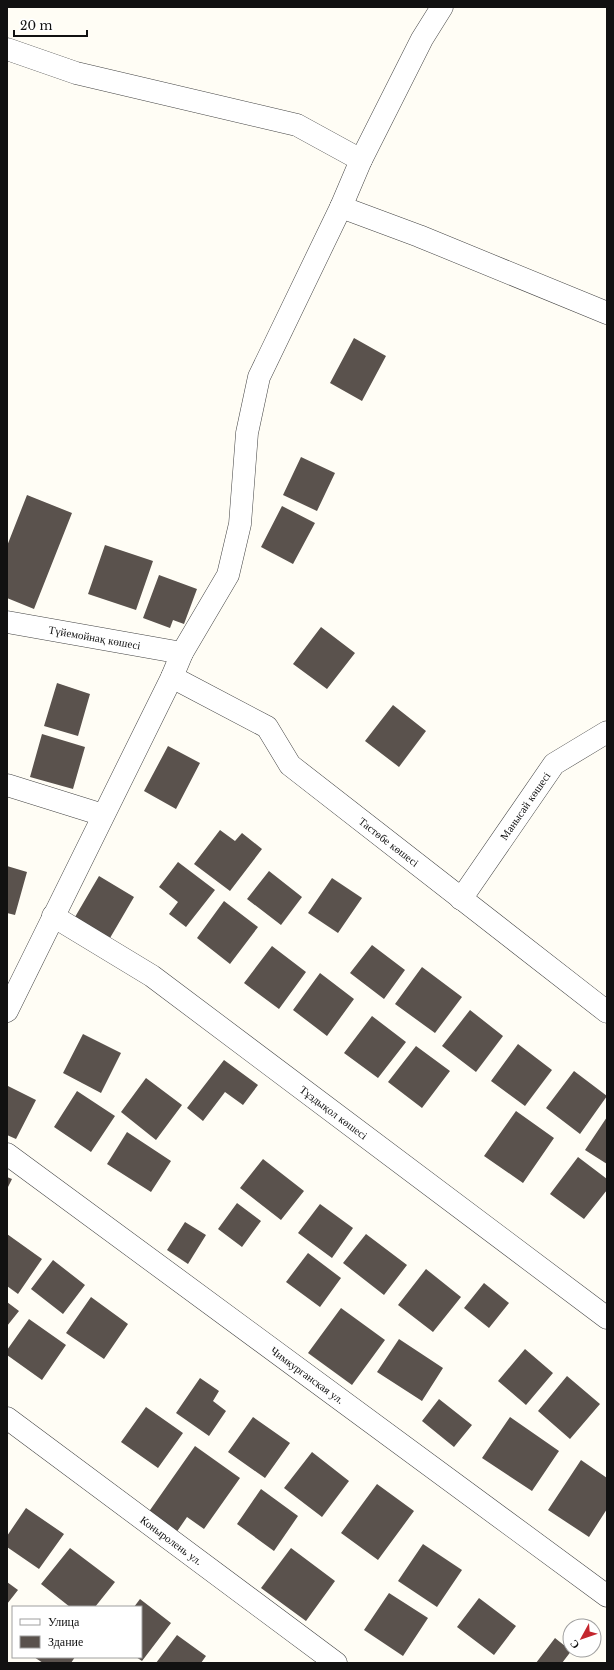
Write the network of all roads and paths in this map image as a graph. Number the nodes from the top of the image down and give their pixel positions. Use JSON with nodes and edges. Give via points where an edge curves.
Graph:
{"nodes":[{"id":1,"x":442,"y":7,"type":"edge"},
{"id":2,"x":7,"y":49,"type":"edge"},
{"id":3,"x":361,"y":160,"type":"junction"},
{"id":4,"x":341,"y":207,"type":"junction"},
{"id":5,"x":607,"y":313,"type":"edge"},
{"id":6,"x":7,"y":622,"type":"edge"},
{"id":7,"x":182,"y":653,"type":"junction"},
{"id":8,"x":172,"y":677,"type":"junction"},
{"id":9,"x":607,"y":732,"type":"edge"},
{"id":10,"x":7,"y":785,"type":"edge"},
{"id":11,"x":103,"y":815,"type":"junction"},
{"id":12,"x":461,"y":899,"type":"junction"},
{"id":13,"x":54,"y":916,"type":"junction"},
{"id":14,"x":7,"y":1011,"type":"edge"},
{"id":15,"x":607,"y":1012,"type":"edge"},
{"id":16,"x":7,"y":1154,"type":"edge"},
{"id":17,"x":607,"y":1318,"type":"edge"},
{"id":18,"x":7,"y":1418,"type":"edge"},
{"id":19,"x":607,"y":1596,"type":"edge"},
{"id":20,"x":336,"y":1663,"type":"edge"}],
"edges":[{"from":1,"to":3,"type":"street","via":[[422,39]]},
{"from":2,"to":3,"type":"street","via":[[76,73],[297,125]]},
{"from":3,"to":4,"type":"street"},
{"from":4,"to":5,"type":"street"},
{"from":4,"to":7,"type":"street","via":[[259,377],[247,433],[240,524],[228,575]]},
{"from":6,"to":7,"type":"street","name":"Түйемойнақ көшесі"},
{"from":7,"to":8,"type":"street"},
{"from":8,"to":11,"type":"street"},
{"from":8,"to":12,"type":"street","name":"Тастөбе көшесі","via":[[267,727],[290,765]]},
{"from":9,"to":12,"type":"street","name":"Манысай көшесі","via":[[554,764]]},
{"from":10,"to":11,"type":"street"},
{"from":11,"to":13,"type":"street"},
{"from":12,"to":15,"type":"street","name":"Тастөбе көшесі"},
{"from":13,"to":14,"type":"street"},
{"from":13,"to":17,"type":"street","name":"Тұздықол көшесі","via":[[152,976]]},
{"from":16,"to":19,"type":"street","name":"Чимкурганская ул."},
{"from":18,"to":20,"type":"street","name":"Коныролень ул."}]}
